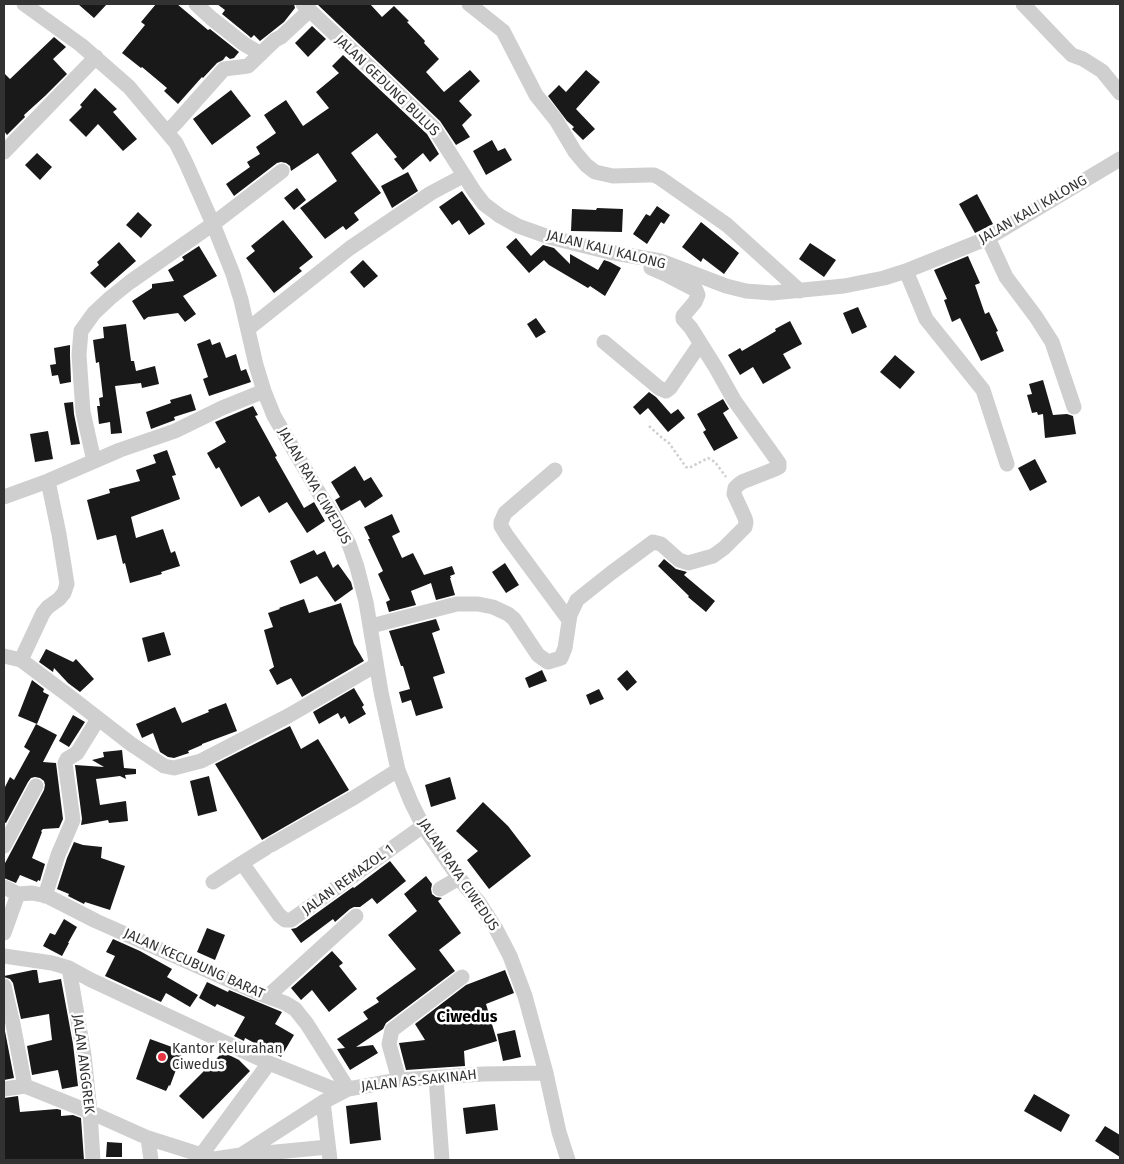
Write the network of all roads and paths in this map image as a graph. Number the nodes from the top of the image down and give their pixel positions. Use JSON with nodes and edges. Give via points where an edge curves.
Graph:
{"nodes":[{"id":1,"x":24,"y":4,"type":"edge"},
{"id":2,"x":196,"y":4,"type":"edge"},
{"id":3,"x":469,"y":4,"type":"edge"},
{"id":4,"x":1022,"y":4,"type":"edge"},
{"id":5,"x":306,"y":7,"type":"edge"},
{"id":6,"x":260,"y":54,"type":"junction"},
{"id":7,"x":96,"y":57,"type":"junction"},
{"id":8,"x":1120,"y":94,"type":"edge"},
{"id":9,"x":167,"y":132,"type":"junction"},
{"id":10,"x":4,"y":152,"type":"edge"},
{"id":11,"x":1120,"y":158,"type":"edge"},
{"id":12,"x":282,"y":171,"type":"dead end"},
{"id":13,"x":463,"y":176,"type":"junction"},
{"id":14,"x":213,"y":224,"type":"junction"},
{"id":15,"x":988,"y":238,"type":"junction"},
{"id":16,"x":627,"y":256,"type":"junction"},
{"id":17,"x":906,"y":271,"type":"junction"},
{"id":18,"x":800,"y":291,"type":"junction"},
{"id":19,"x":248,"y":329,"type":"junction"},
{"id":20,"x":604,"y":342,"type":"dead end"},
{"id":21,"x":700,"y":344,"type":"junction"},
{"id":22,"x":264,"y":391,"type":"junction"},
{"id":23,"x":1074,"y":407,"type":"dead end"},
{"id":24,"x":650,"y":426,"type":"dead end"},
{"id":25,"x":94,"y":462,"type":"junction"},
{"id":26,"x":1007,"y":464,"type":"dead end"},
{"id":27,"x":555,"y":470,"type":"dead end"},
{"id":28,"x":48,"y":481,"type":"junction"},
{"id":29,"x":735,"y":488,"type":"junction"},
{"id":30,"x":4,"y":497,"type":"edge"},
{"id":31,"x":569,"y":620,"type":"junction"},
{"id":32,"x":370,"y":626,"type":"junction"},
{"id":33,"x":4,"y":656,"type":"edge"},
{"id":34,"x":21,"y":660,"type":"junction"},
{"id":35,"x":376,"y":665,"type":"junction"},
{"id":36,"x":98,"y":718,"type":"junction"},
{"id":37,"x":398,"y":770,"type":"junction"},
{"id":38,"x":36,"y":786,"type":"dead end"},
{"id":39,"x":423,"y":826,"type":"junction"},
{"id":40,"x":4,"y":846,"type":"edge"},
{"id":41,"x":242,"y":863,"type":"junction"},
{"id":42,"x":459,"y":878,"type":"junction"},
{"id":43,"x":214,"y":882,"type":"dead end"},
{"id":44,"x":4,"y":888,"type":"edge"},
{"id":45,"x":440,"y":889,"type":"dead end"},
{"id":46,"x":18,"y":894,"type":"junction"},
{"id":47,"x":44,"y":896,"type":"junction"},
{"id":48,"x":356,"y":916,"type":"dead end"},
{"id":49,"x":4,"y":933,"type":"edge"},
{"id":50,"x":4,"y":956,"type":"edge"},
{"id":51,"x":69,"y":968,"type":"junction"},
{"id":52,"x":462,"y":977,"type":"dead end"},
{"id":53,"x":4,"y":986,"type":"edge"},
{"id":54,"x":268,"y":996,"type":"junction"},
{"id":55,"x":269,"y":1063,"type":"junction"},
{"id":56,"x":546,"y":1073,"type":"junction"},
{"id":57,"x":436,"y":1078,"type":"junction"},
{"id":58,"x":399,"y":1080,"type":"junction"},
{"id":59,"x":25,"y":1086,"type":"junction"},
{"id":60,"x":4,"y":1090,"type":"edge"},
{"id":61,"x":345,"y":1091,"type":"junction"},
{"id":62,"x":323,"y":1102,"type":"junction"},
{"id":63,"x":90,"y":1112,"type":"junction"},
{"id":64,"x":148,"y":1138,"type":"junction"},
{"id":65,"x":329,"y":1154,"type":"edge"},
{"id":66,"x":241,"y":1155,"type":"junction"},
{"id":67,"x":210,"y":1158,"type":"edge"},
{"id":68,"x":93,"y":1160,"type":"edge"},
{"id":69,"x":151,"y":1160,"type":"edge"},
{"id":70,"x":442,"y":1160,"type":"edge"},
{"id":71,"x":568,"y":1160,"type":"edge"}],
"edges":[{"from":1,"to":7,"type":"street","name":"JALAN RAYA CIWEDUS"},
{"from":2,"to":6,"type":"street"},
{"from":3,"to":18,"type":"street","via":[[503,31],[536,95],[586,165],[595,172],[613,176],[649,174],[660,178],[727,225]]},
{"from":4,"to":8,"type":"street","via":[[1072,55],[1102,71]]},
{"from":5,"to":6,"type":"street","via":[[281,37]]},
{"from":5,"to":13,"type":"street","name":"JALAN GEDUNG BULUS","via":[[434,128]]},
{"from":6,"to":9,"type":"street","via":[[247,67],[224,69]]},
{"from":7,"to":9,"type":"street","name":"JALAN RAYA CIWEDUS","via":[[129,88]]},
{"from":7,"to":10,"type":"street"},
{"from":9,"to":14,"type":"street","name":"JALAN RAYA CIWEDUS","via":[[176,143]]},
{"from":11,"to":15,"type":"street","name":"JALAN KALI KALONG"},
{"from":12,"to":14,"type":"street"},
{"from":13,"to":16,"type":"street","name":"JALAN KALI KALONG","via":[[484,204],[518,226]]},
{"from":13,"to":19,"type":"street","via":[[431,193],[350,248]]},
{"from":14,"to":19,"type":"street","name":"JALAN RAYA CIWEDUS","via":[[233,274]]},
{"from":14,"to":25,"type":"street","via":[[110,298],[81,331],[78,355],[83,412]]},
{"from":15,"to":17,"type":"street","name":"JALAN KALI KALONG"},
{"from":15,"to":23,"type":"street","via":[[1006,277],[1052,342]]},
{"from":16,"to":18,"type":"street","name":"JALAN KALI KALONG","via":[[661,261],[746,291]]},
{"from":16,"to":21,"type":"street","via":[[696,290],[695,302],[683,319]]},
{"from":17,"to":18,"type":"street","name":"JALAN KALI KALONG","via":[[860,283]]},
{"from":17,"to":26,"type":"street","via":[[926,320],[983,390]]},
{"from":19,"to":22,"type":"street","name":"JALAN RAYA CIWEDUS"},
{"from":20,"to":21,"type":"street","via":[[666,391]]},
{"from":21,"to":29,"type":"street","via":[[779,467]]},
{"from":22,"to":25,"type":"street"},
{"from":22,"to":32,"type":"street","name":"JALAN RAYA CIWEDUS","via":[[274,416],[349,544]]},
{"from":24,"to":29,"type":"path","via":[[669,443],[686,467],[711,459]]},
{"from":25,"to":28,"type":"street"},
{"from":27,"to":31,"type":"street","via":[[505,513],[500,522]]},
{"from":28,"to":30,"type":"street"},
{"from":28,"to":34,"type":"street","via":[[67,584],[59,600],[43,613]]},
{"from":29,"to":31,"type":"street","via":[[734,494],[746,522],[724,548],[713,556],[688,563],[653,542],[577,600]]},
{"from":31,"to":32,"type":"street","via":[[561,658],[548,662],[538,655],[514,619],[493,607],[457,604]]},
{"from":32,"to":35,"type":"street","name":"JALAN RAYA CIWEDUS"},
{"from":33,"to":34,"type":"street"},
{"from":34,"to":36,"type":"street"},
{"from":35,"to":36,"type":"street","via":[[279,720],[200,761],[181,767],[164,766]]},
{"from":35,"to":37,"type":"street","name":"JALAN RAYA CIWEDUS"},
{"from":36,"to":47,"type":"street","via":[[76,753],[65,763],[73,820]]},
{"from":37,"to":39,"type":"street","name":"JALAN RAYA CIWEDUS"},
{"from":37,"to":41,"type":"street"},
{"from":38,"to":40,"type":"street"},
{"from":39,"to":41,"type":"street","name":"JALAN REMAZOL 1","via":[[291,920],[279,915]]},
{"from":39,"to":42,"type":"street","name":"JALAN RAYA CIWEDUS"},
{"from":41,"to":43,"type":"street"},
{"from":42,"to":45,"type":"street"},
{"from":42,"to":56,"type":"street","name":"JALAN RAYA CIWEDUS","via":[[480,904],[510,956],[525,996]]},
{"from":44,"to":46,"type":"street","name":"JALAN KECUBUNG BARAT"},
{"from":46,"to":47,"type":"street","name":"JALAN KECUBUNG BARAT"},
{"from":46,"to":49,"type":"street"},
{"from":47,"to":54,"type":"street","name":"JALAN KECUBUNG BARAT"},
{"from":48,"to":54,"type":"street"},
{"from":50,"to":51,"type":"street"},
{"from":51,"to":55,"type":"street"},
{"from":51,"to":63,"type":"street","name":"JALAN ANGGREK"},
{"from":52,"to":58,"type":"street","via":[[392,1030],[390,1044]]},
{"from":53,"to":59,"type":"street"},
{"from":54,"to":61,"type":"street","name":"JALAN KECUBUNG BARAT","via":[[296,1009]]},
{"from":55,"to":61,"type":"street"},
{"from":55,"to":67,"type":"street"},
{"from":56,"to":57,"type":"street","name":"JALAN AS-SAKINAH"},
{"from":56,"to":71,"type":"street","name":"JALAN RAYA CIWEDUS","via":[[558,1132]]},
{"from":57,"to":58,"type":"street","name":"JALAN AS-SAKINAH"},
{"from":57,"to":70,"type":"street"},
{"from":58,"to":61,"type":"street","name":"JALAN AS-SAKINAH"},
{"from":59,"to":60,"type":"street"},
{"from":59,"to":63,"type":"street","name":"JALAN AS-SAKINAH"},
{"from":61,"to":62,"type":"street","name":"JALAN AS-SAKINAH"},
{"from":62,"to":65,"type":"street"},
{"from":62,"to":66,"type":"street","name":"JALAN AS-SAKINAH"},
{"from":63,"to":64,"type":"street","name":"JALAN AS-SAKINAH"},
{"from":63,"to":68,"type":"street","name":"JALAN ANGGREK"},
{"from":64,"to":67,"type":"street","name":"JALAN AS-SAKINAH"},
{"from":64,"to":69,"type":"street"},
{"from":65,"to":66,"type":"street"},
{"from":66,"to":67,"type":"street","name":"JALAN AS-SAKINAH"}]}
